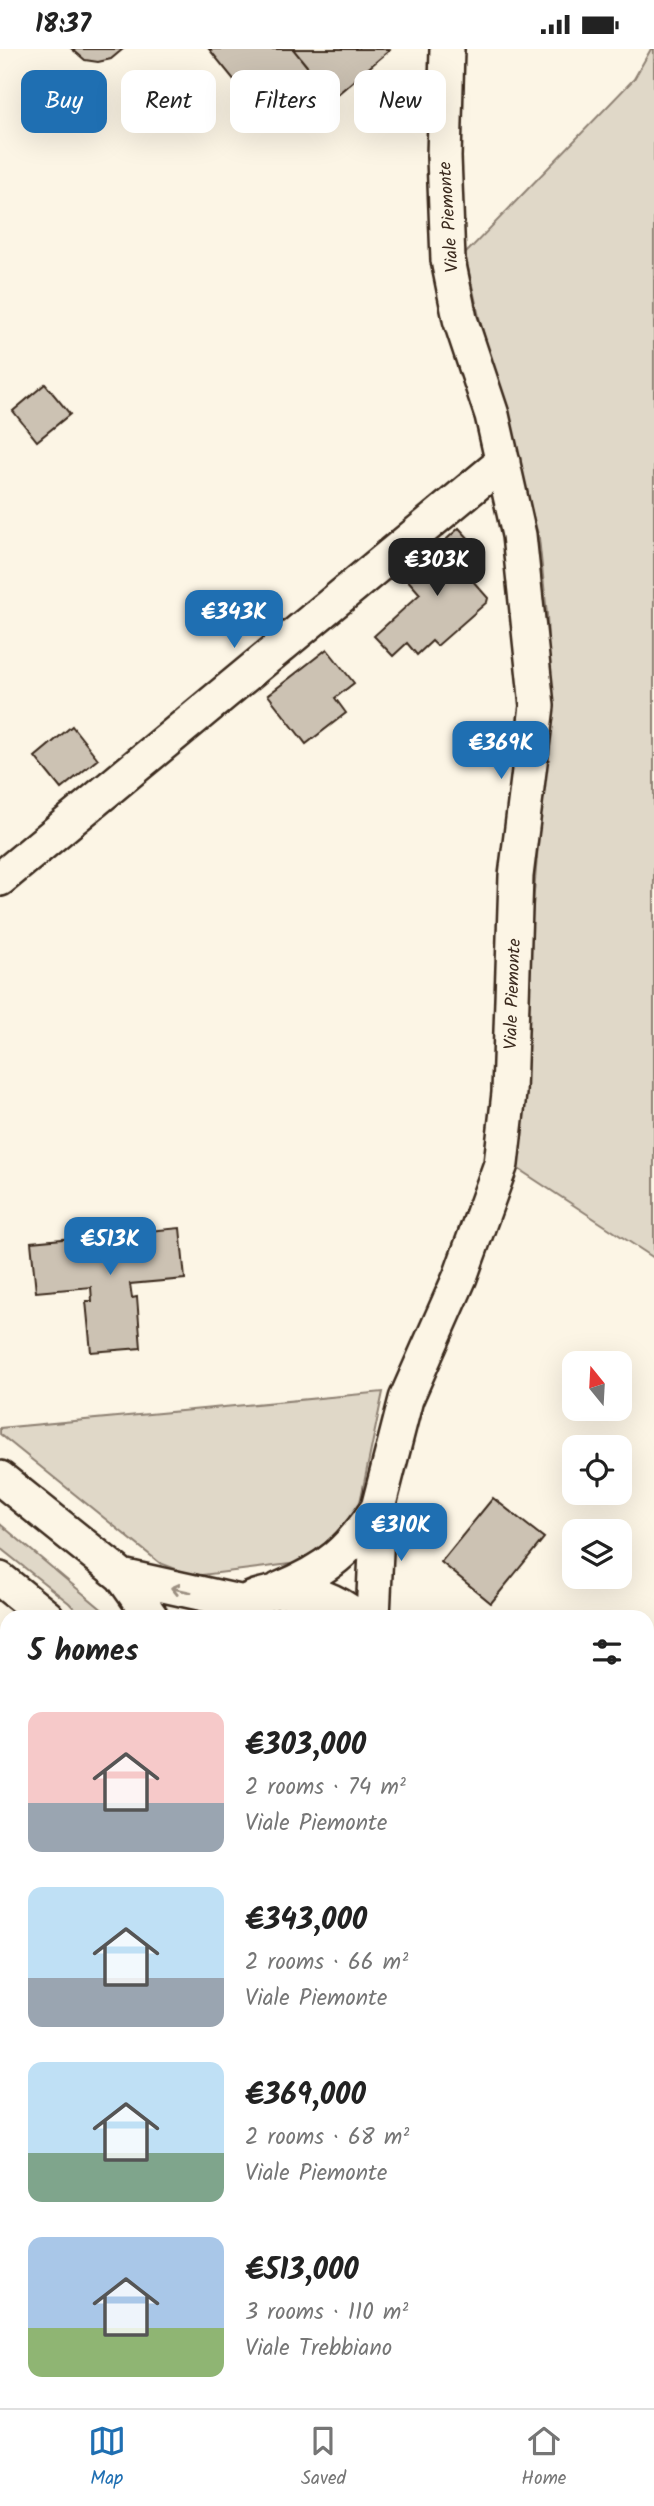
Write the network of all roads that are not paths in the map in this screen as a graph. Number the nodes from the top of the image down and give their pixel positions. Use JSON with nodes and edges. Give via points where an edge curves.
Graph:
{"nodes":[{"id":1,"x":447,"y":49,"type":"edge"},
{"id":2,"x":503,"y":463,"type":"junction"},
{"id":3,"x":0,"y":879,"type":"edge"},
{"id":4,"x":0,"y":1478,"type":"edge"},
{"id":5,"x":378,"y":1508,"type":"junction"},
{"id":6,"x":122,"y":1576,"type":"junction"},
{"id":7,"x":0,"y":1579,"type":"edge"},
{"id":8,"x":277,"y":1591,"type":"junction"},
{"id":9,"x":38,"y":1610,"type":"edge"},
{"id":10,"x":146,"y":1610,"type":"edge"},
{"id":11,"x":230,"y":1610,"type":"edge"},
{"id":12,"x":344,"y":1610,"type":"edge"},
{"id":13,"x":373,"y":1610,"type":"edge"}],
"edges":[{"from":1,"to":2,"type":"street","name":"Viale Piemonte","via":[[444,157],[448,260],[460,319]]},
{"from":2,"to":3,"type":"street"},
{"from":2,"to":5,"type":"street","name":"Viale Piemonte","via":[[519,534],[537,706],[516,876],[509,1093],[501,1164],[460,1277],[406,1399]]},
{"from":4,"to":6,"type":"street"},
{"from":5,"to":8,"type":"street","name":"Viale Piemonte","via":[[342,1554],[316,1574]]},
{"from":5,"to":13,"type":"street","name":"Viale Piemonte"},
{"from":6,"to":10,"type":"street"},
{"from":11,"to":6,"type":"street","one_way":true},
{"from":7,"to":9,"type":"street"},
{"from":8,"to":11,"type":"street"},
{"from":8,"to":12,"type":"street","via":[[305,1591]]}]}
